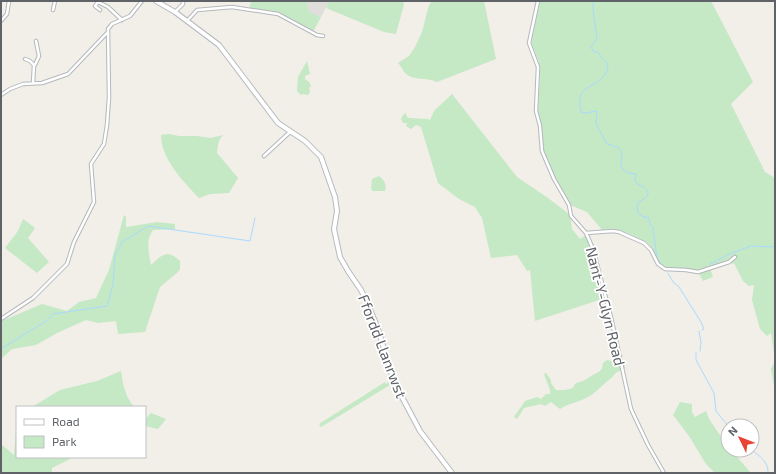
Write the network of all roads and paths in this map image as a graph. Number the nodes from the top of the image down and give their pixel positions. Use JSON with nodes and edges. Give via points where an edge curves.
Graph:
{"nodes":[{"id":1,"x":9,"y":1,"type":"edge"},
{"id":2,"x":56,"y":1,"type":"edge"},
{"id":3,"x":139,"y":1,"type":"edge"},
{"id":4,"x":142,"y":1,"type":"edge"},
{"id":5,"x":156,"y":1,"type":"edge"},
{"id":6,"x":183,"y":1,"type":"edge"},
{"id":7,"x":538,"y":1,"type":"edge"},
{"id":8,"x":138,"y":7,"type":"junction"},
{"id":9,"x":53,"y":10,"type":"dead end"},
{"id":10,"x":100,"y":10,"type":"dead end"},
{"id":11,"x":175,"y":12,"type":"junction"},
{"id":12,"x":122,"y":20,"type":"junction"},
{"id":13,"x":1,"y":21,"type":"edge"},
{"id":14,"x":187,"y":21,"type":"junction"},
{"id":15,"x":108,"y":32,"type":"junction"},
{"id":16,"x":323,"y":36,"type":"dead end"},
{"id":17,"x":36,"y":41,"type":"dead end"},
{"id":18,"x":25,"y":59,"type":"dead end"},
{"id":19,"x":34,"y":65,"type":"junction"},
{"id":20,"x":33,"y":83,"type":"junction"},
{"id":21,"x":2,"y":93,"type":"edge"},
{"id":22,"x":290,"y":132,"type":"junction"},
{"id":23,"x":264,"y":156,"type":"dead end"},
{"id":24,"x":586,"y":233,"type":"junction"},
{"id":25,"x":735,"y":257,"type":"dead end"},
{"id":26,"x":1,"y":319,"type":"edge"},
{"id":27,"x":452,"y":473,"type":"edge"},
{"id":28,"x":664,"y":473,"type":"edge"}],
"edges":[{"from":1,"to":13,"type":"street","via":[[6,14]]},
{"from":2,"to":9,"type":"street"},
{"from":3,"to":8,"type":"street"},
{"from":4,"to":8,"type":"street"},
{"from":5,"to":11,"type":"main road","name":"Ffordd Llanrwst"},
{"from":6,"to":11,"type":"street"},
{"from":7,"to":24,"type":"street","name":"Nant-Y-Glyn Road","via":[[529,43],[538,67],[536,111],[542,151],[571,216]]},
{"from":8,"to":12,"type":"street"},
{"from":10,"to":12,"type":"street","via":[[95,6],[98,2]]},
{"from":11,"to":14,"type":"main road","name":"Ffordd Llanrwst"},
{"from":12,"to":15,"type":"street","via":[[109,26]]},
{"from":14,"to":16,"type":"street","via":[[197,10],[232,7],[278,14]]},
{"from":14,"to":22,"type":"main road","name":"Ffordd Llanrwst","via":[[219,45],[278,123]]},
{"from":15,"to":20,"type":"street","via":[[68,74],[42,83]]},
{"from":15,"to":26,"type":"street","via":[[110,68],[107,125],[104,144],[90,164],[94,202],[74,242],[67,264],[33,298]]},
{"from":17,"to":19,"type":"street","via":[[39,56]]},
{"from":18,"to":19,"type":"street"},
{"from":19,"to":20,"type":"street"},
{"from":20,"to":21,"type":"street","via":[[23,84]]},
{"from":22,"to":23,"type":"street"},
{"from":22,"to":27,"type":"main road","name":"Ffordd Llanrwst","via":[[305,141],[322,157],[335,197],[334,229],[340,257],[367,302],[394,382],[420,431]]},
{"from":24,"to":25,"type":"street","via":[[619,232],[644,244],[665,270],[698,272],[731,261]]},
{"from":24,"to":28,"type":"street","name":"Nant-Y-Glyn Road","via":[[593,249],[611,317],[631,409]]}]}
